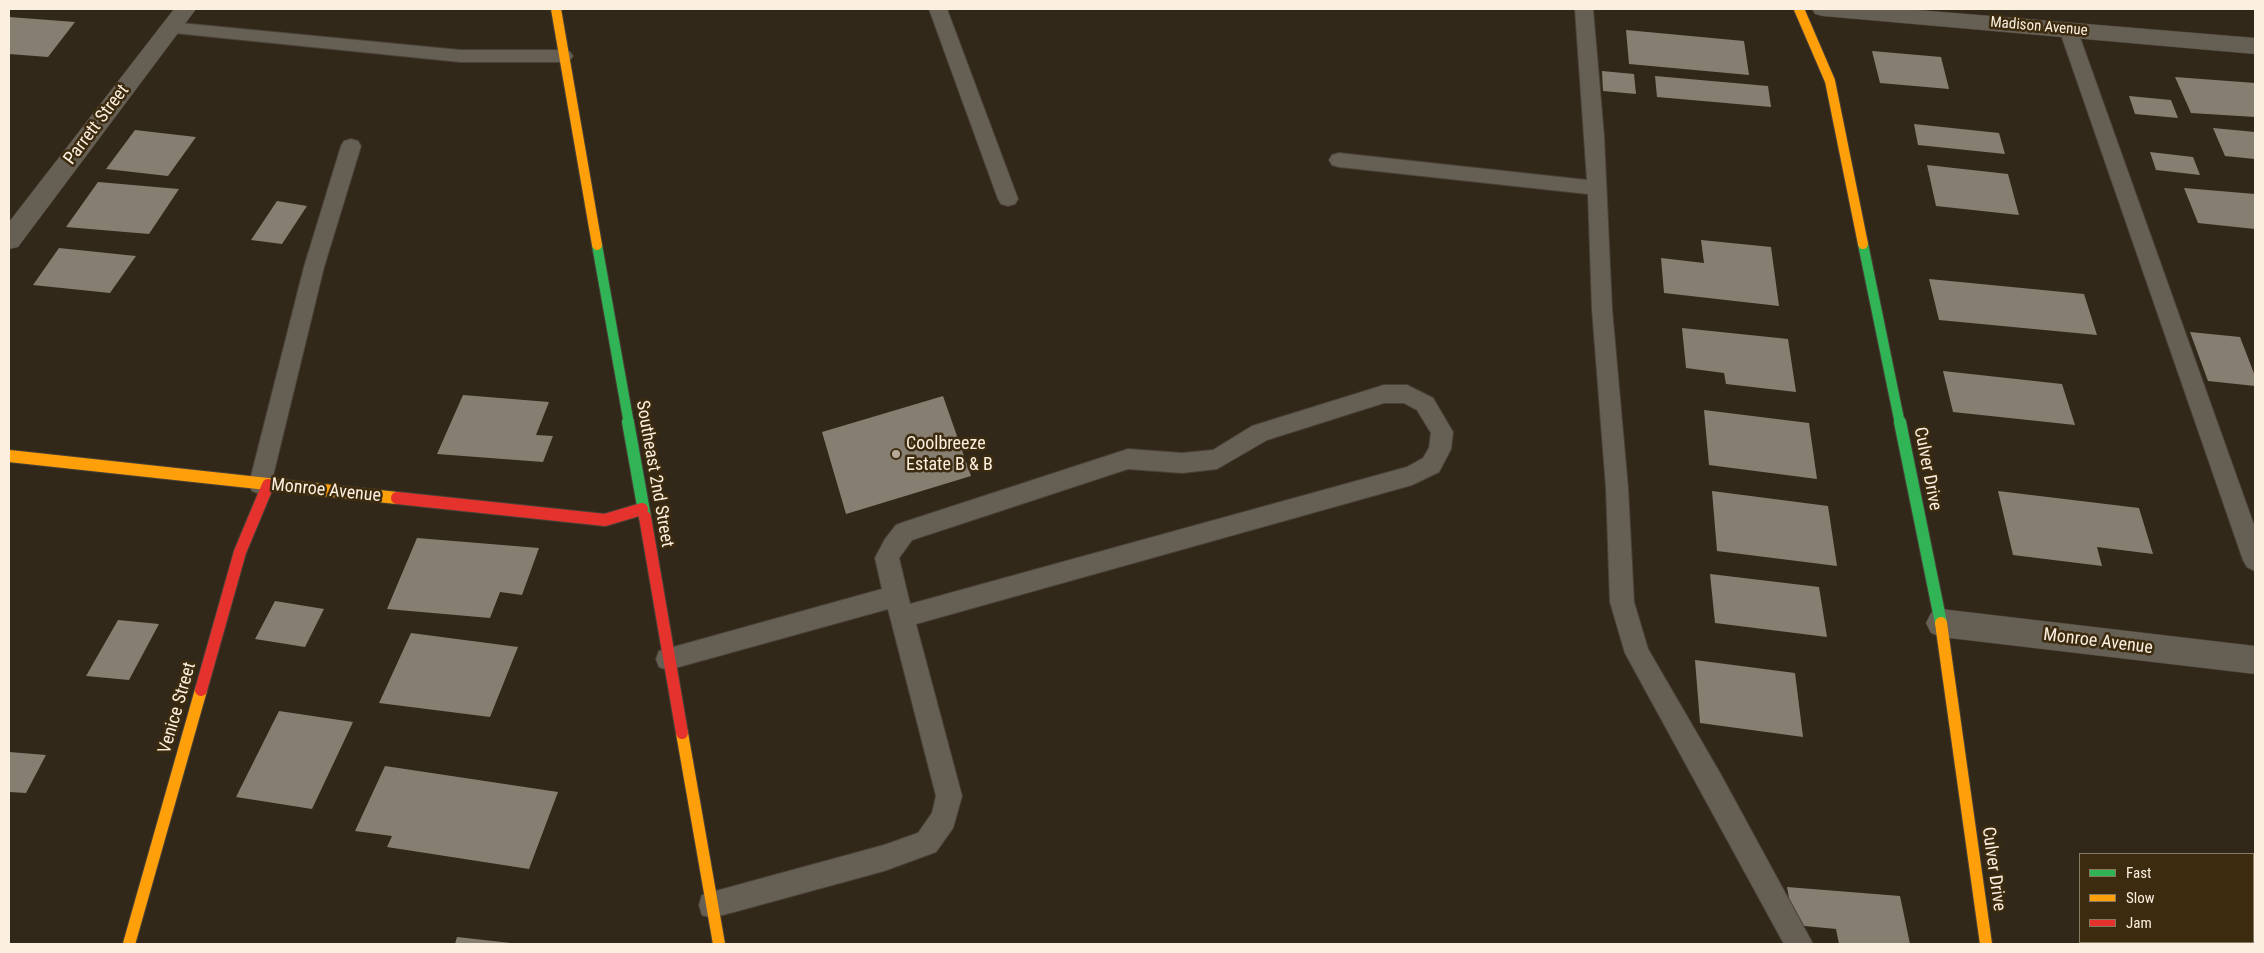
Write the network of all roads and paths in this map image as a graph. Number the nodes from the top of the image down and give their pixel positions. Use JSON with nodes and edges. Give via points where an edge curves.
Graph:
{"nodes":[{"id":1,"x":185,"y":9,"type":"edge"},
{"id":2,"x":556,"y":9,"type":"edge"},
{"id":3,"x":938,"y":9,"type":"edge"},
{"id":4,"x":1584,"y":9,"type":"edge"},
{"id":5,"x":1799,"y":9,"type":"edge"},
{"id":6,"x":1823,"y":9,"type":"edge"},
{"id":7,"x":170,"y":28,"type":"junction"},
{"id":8,"x":2068,"y":30,"type":"junction"},
{"id":9,"x":2255,"y":46,"type":"edge"},
{"id":10,"x":564,"y":56,"type":"junction"},
{"id":11,"x":351,"y":146,"type":"dead end"},
{"id":12,"x":1339,"y":160,"type":"dead end"},
{"id":13,"x":1596,"y":188,"type":"junction"},
{"id":14,"x":1008,"y":199,"type":"dead end"},
{"id":15,"x":11,"y":235,"type":"edge"},
{"id":16,"x":9,"y":456,"type":"edge"},
{"id":17,"x":264,"y":484,"type":"junction"},
{"id":18,"x":642,"y":509,"type":"junction"},
{"id":19,"x":2255,"y":560,"type":"edge"},
{"id":20,"x":899,"y":607,"type":"junction"},
{"id":21,"x":1941,"y":623,"type":"junction"},
{"id":22,"x":668,"y":659,"type":"junction"},
{"id":23,"x":2255,"y":660,"type":"edge"},
{"id":24,"x":712,"y":905,"type":"junction"},
{"id":25,"x":129,"y":944,"type":"edge"},
{"id":26,"x":718,"y":944,"type":"edge"},
{"id":27,"x":1799,"y":944,"type":"edge"},
{"id":28,"x":1986,"y":944,"type":"edge"}],
"edges":[{"from":1,"to":7,"type":"street","name":"Parrett Street"},
{"from":2,"to":10,"type":"street","name":"Southeast 2nd Street"},
{"from":3,"to":14,"type":"lane"},
{"from":4,"to":13,"type":"lane"},
{"from":5,"to":21,"type":"street","name":"Culver Drive","via":[[1830,81]]},
{"from":6,"to":8,"type":"street","name":"Madison Avenue"},
{"from":7,"to":10,"type":"lane","via":[[460,56]]},
{"from":7,"to":15,"type":"street","name":"Parrett Street"},
{"from":8,"to":9,"type":"street","name":"Madison Avenue"},
{"from":8,"to":19,"type":"lane"},
{"from":10,"to":18,"type":"street","name":"Southeast 2nd Street"},
{"from":11,"to":17,"type":"lane","via":[[314,267]]},
{"from":12,"to":13,"type":"lane"},
{"from":13,"to":27,"type":"lane","via":[[1622,602],[1637,653]]},
{"from":16,"to":17,"type":"street","name":"Monroe Avenue"},
{"from":17,"to":18,"type":"street","name":"Monroe Avenue","via":[[605,520]]},
{"from":17,"to":25,"type":"street","name":"Venice Street","via":[[240,552]]},
{"from":18,"to":22,"type":"street","name":"Southeast 2nd Street"},
{"from":20,"to":20,"type":"lane","via":[[1412,475],[1431,465],[1440,449],[1442,432],[1425,404],[1407,394],[1384,394],[1260,433],[1217,459],[1182,463],[1128,459],[904,532],[888,558]]},
{"from":20,"to":22,"type":"lane"},
{"from":20,"to":24,"type":"lane","via":[[949,796],[944,819],[927,843]]},
{"from":21,"to":23,"type":"street","name":"Monroe Avenue"},
{"from":21,"to":28,"type":"street","name":"Culver Drive"},
{"from":22,"to":24,"type":"street","name":"Southeast 2nd Street"},
{"from":24,"to":26,"type":"street","name":"Southeast 2nd Street"}]}
